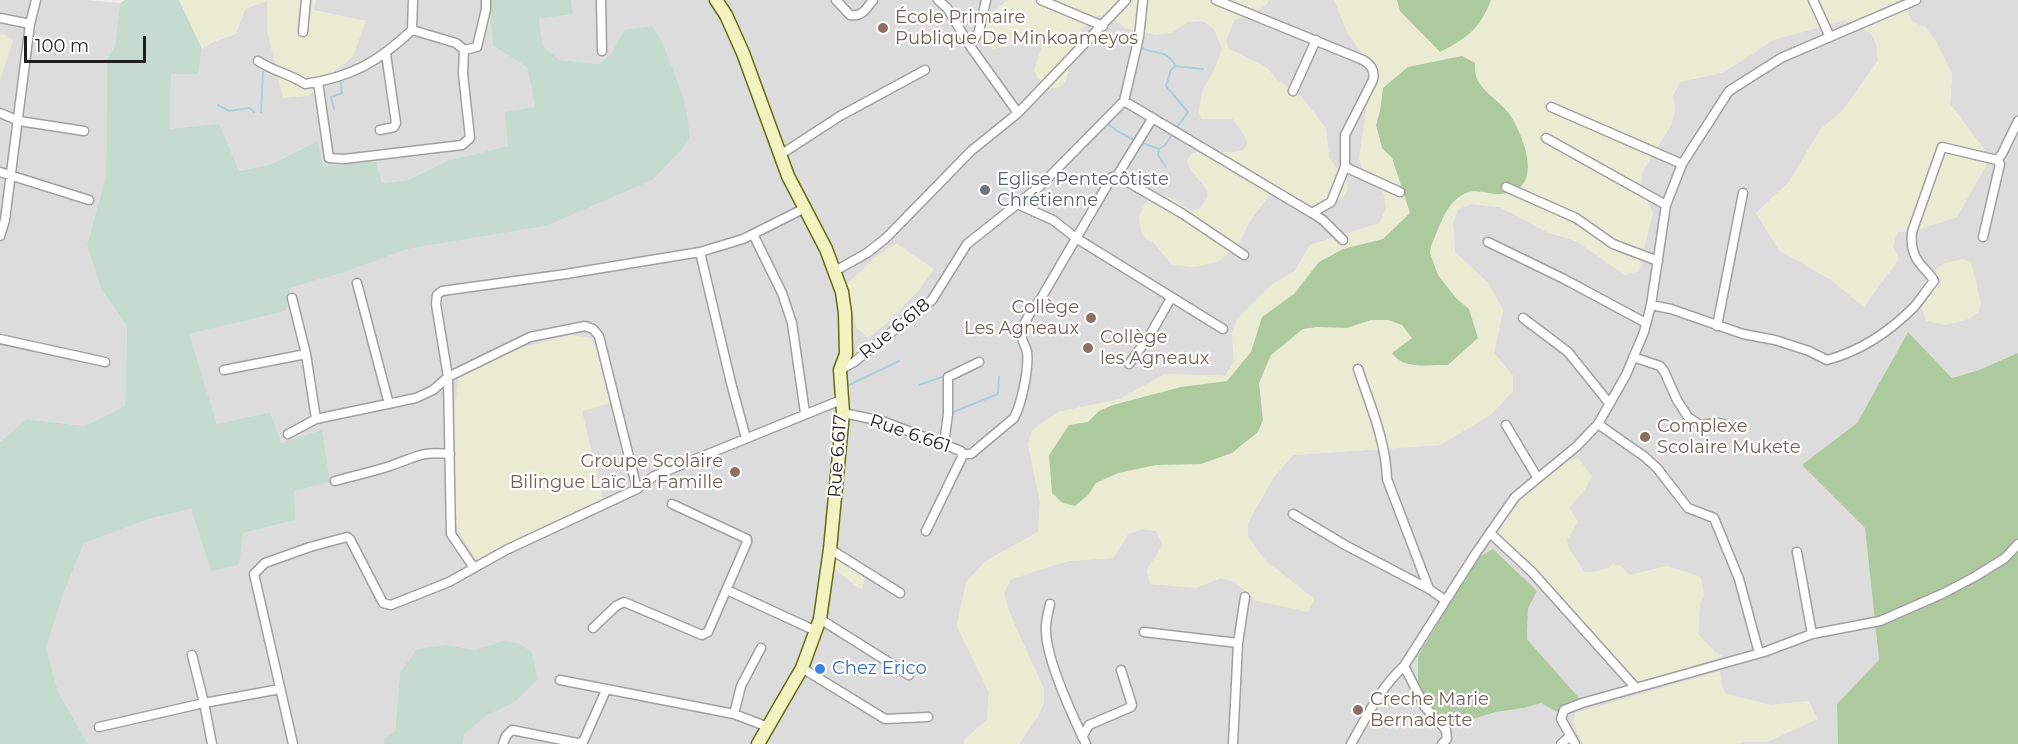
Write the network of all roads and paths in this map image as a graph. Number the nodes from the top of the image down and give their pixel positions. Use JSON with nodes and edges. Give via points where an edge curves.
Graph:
{"nodes":[{"id":1,"x":36,"y":0,"type":"edge"},
{"id":2,"x":306,"y":0,"type":"edge"},
{"id":3,"x":413,"y":0,"type":"edge"},
{"id":4,"x":486,"y":0,"type":"edge"},
{"id":5,"x":601,"y":0,"type":"edge"},
{"id":6,"x":716,"y":0,"type":"edge"},
{"id":7,"x":836,"y":0,"type":"edge"},
{"id":8,"x":873,"y":0,"type":"edge"},
{"id":9,"x":938,"y":0,"type":"edge"},
{"id":10,"x":986,"y":0,"type":"edge"},
{"id":11,"x":1041,"y":0,"type":"edge"},
{"id":12,"x":1126,"y":0,"type":"edge"},
{"id":13,"x":1143,"y":0,"type":"edge"},
{"id":14,"x":1216,"y":0,"type":"edge"},
{"id":15,"x":1813,"y":0,"type":"edge"},
{"id":16,"x":1916,"y":0,"type":"edge"},
{"id":17,"x":1237,"y":3,"type":"edge"},
{"id":18,"x":0,"y":18,"type":"edge"},
{"id":19,"x":30,"y":24,"type":"junction"},
{"id":20,"x":1103,"y":26,"type":"junction"},
{"id":21,"x":412,"y":30,"type":"junction"},
{"id":22,"x":303,"y":32,"type":"dead end"},
{"id":23,"x":1830,"y":37,"type":"junction"},
{"id":24,"x":1316,"y":40,"type":"junction"},
{"id":25,"x":970,"y":46,"type":"junction"},
{"id":26,"x":464,"y":50,"type":"junction"},
{"id":27,"x":602,"y":51,"type":"dead end"},
{"id":28,"x":386,"y":54,"type":"junction"},
{"id":29,"x":258,"y":61,"type":"dead end"},
{"id":30,"x":925,"y":70,"type":"dead end"},
{"id":31,"x":318,"y":82,"type":"junction"},
{"id":32,"x":1293,"y":91,"type":"dead end"},
{"id":33,"x":1124,"y":101,"type":"junction"},
{"id":34,"x":1551,"y":107,"type":"dead end"},
{"id":35,"x":0,"y":113,"type":"edge"},
{"id":36,"x":1018,"y":113,"type":"junction"},
{"id":37,"x":1152,"y":119,"type":"junction"},
{"id":38,"x":19,"y":121,"type":"junction"},
{"id":39,"x":2018,"y":121,"type":"edge"},
{"id":40,"x":380,"y":130,"type":"dead end"},
{"id":41,"x":84,"y":131,"type":"dead end"},
{"id":42,"x":1546,"y":138,"type":"dead end"},
{"id":43,"x":780,"y":155,"type":"junction"},
{"id":44,"x":1997,"y":160,"type":"junction"},
{"id":45,"x":1682,"y":164,"type":"junction"},
{"id":46,"x":1345,"y":167,"type":"junction"},
{"id":47,"x":0,"y":172,"type":"edge"},
{"id":48,"x":12,"y":176,"type":"junction"},
{"id":49,"x":1117,"y":176,"type":"junction"},
{"id":50,"x":1506,"y":187,"type":"dead end"},
{"id":51,"x":1400,"y":192,"type":"dead end"},
{"id":52,"x":1743,"y":193,"type":"dead end"},
{"id":53,"x":88,"y":200,"type":"dead end"},
{"id":54,"x":1017,"y":204,"type":"junction"},
{"id":55,"x":1666,"y":205,"type":"junction"},
{"id":56,"x":805,"y":208,"type":"junction"},
{"id":57,"x":1312,"y":213,"type":"junction"},
{"id":58,"x":3,"y":220,"type":"edge"},
{"id":59,"x":753,"y":234,"type":"junction"},
{"id":60,"x":0,"y":236,"type":"edge"},
{"id":61,"x":1983,"y":237,"type":"dead end"},
{"id":62,"x":1076,"y":238,"type":"junction"},
{"id":63,"x":1343,"y":240,"type":"dead end"},
{"id":64,"x":1488,"y":242,"type":"dead end"},
{"id":65,"x":700,"y":252,"type":"junction"},
{"id":66,"x":1244,"y":255,"type":"dead end"},
{"id":67,"x":1658,"y":261,"type":"junction"},
{"id":68,"x":835,"y":271,"type":"junction"},
{"id":69,"x":357,"y":283,"type":"dead end"},
{"id":70,"x":292,"y":298,"type":"dead end"},
{"id":71,"x":1171,"y":298,"type":"junction"},
{"id":72,"x":1650,"y":304,"type":"junction"},
{"id":73,"x":1523,"y":318,"type":"dead end"},
{"id":74,"x":1646,"y":323,"type":"junction"},
{"id":75,"x":1717,"y":326,"type":"junction"},
{"id":76,"x":1223,"y":329,"type":"dead end"},
{"id":77,"x":0,"y":339,"type":"edge"},
{"id":78,"x":306,"y":354,"type":"junction"},
{"id":79,"x":1633,"y":357,"type":"junction"},
{"id":80,"x":105,"y":362,"type":"dead end"},
{"id":81,"x":979,"y":362,"type":"dead end"},
{"id":82,"x":1129,"y":364,"type":"dead end"},
{"id":83,"x":1358,"y":369,"type":"dead end"},
{"id":84,"x":224,"y":370,"type":"dead end"},
{"id":85,"x":840,"y":370,"type":"junction"},
{"id":86,"x":448,"y":377,"type":"junction"},
{"id":87,"x":841,"y":400,"type":"junction"},
{"id":88,"x":1609,"y":403,"type":"junction"},
{"id":89,"x":389,"y":404,"type":"junction"},
{"id":90,"x":806,"y":413,"type":"junction"},
{"id":91,"x":843,"y":413,"type":"junction"},
{"id":92,"x":316,"y":419,"type":"junction"},
{"id":93,"x":1598,"y":424,"type":"junction"},
{"id":94,"x":1506,"y":425,"type":"dead end"},
{"id":95,"x":1735,"y":427,"type":"dead end"},
{"id":96,"x":288,"y":434,"type":"dead end"},
{"id":97,"x":746,"y":438,"type":"junction"},
{"id":98,"x":944,"y":444,"type":"junction"},
{"id":99,"x":450,"y":454,"type":"junction"},
{"id":100,"x":963,"y":454,"type":"junction"},
{"id":101,"x":1537,"y":477,"type":"junction"},
{"id":102,"x":335,"y":481,"type":"dead end"},
{"id":103,"x":637,"y":489,"type":"junction"},
{"id":104,"x":672,"y":504,"type":"dead end"},
{"id":105,"x":1293,"y":514,"type":"dead end"},
{"id":106,"x":926,"y":531,"type":"dead end"},
{"id":107,"x":1490,"y":533,"type":"junction"},
{"id":108,"x":2018,"y":543,"type":"edge"},
{"id":109,"x":830,"y":549,"type":"junction"},
{"id":110,"x":1797,"y":552,"type":"dead end"},
{"id":111,"x":474,"y":568,"type":"junction"},
{"id":112,"x":1429,"y":589,"type":"junction"},
{"id":113,"x":727,"y":591,"type":"junction"},
{"id":114,"x":900,"y":593,"type":"dead end"},
{"id":115,"x":1245,"y":597,"type":"dead end"},
{"id":116,"x":1445,"y":600,"type":"junction"},
{"id":117,"x":1050,"y":604,"type":"dead end"},
{"id":118,"x":818,"y":625,"type":"junction"},
{"id":119,"x":593,"y":628,"type":"dead end"},
{"id":120,"x":1144,"y":632,"type":"dead end"},
{"id":121,"x":1812,"y":634,"type":"junction"},
{"id":122,"x":1238,"y":643,"type":"junction"},
{"id":123,"x":761,"y":648,"type":"dead end"},
{"id":124,"x":1759,"y":653,"type":"junction"},
{"id":125,"x":192,"y":655,"type":"dead end"},
{"id":126,"x":1404,"y":666,"type":"junction"},
{"id":127,"x":802,"y":669,"type":"junction"},
{"id":128,"x":1121,"y":670,"type":"dead end"},
{"id":129,"x":909,"y":675,"type":"dead end"},
{"id":130,"x":560,"y":680,"type":"dead end"},
{"id":131,"x":1636,"y":688,"type":"junction"},
{"id":132,"x":280,"y":689,"type":"junction"},
{"id":133,"x":606,"y":690,"type":"junction"},
{"id":134,"x":204,"y":703,"type":"junction"},
{"id":135,"x":734,"y":714,"type":"junction"},
{"id":136,"x":928,"y":717,"type":"dead end"},
{"id":137,"x":99,"y":727,"type":"dead end"},
{"id":138,"x":768,"y":727,"type":"junction"},
{"id":139,"x":1570,"y":736,"type":"junction"},
{"id":140,"x":1084,"y":740,"type":"edge"},
{"id":141,"x":212,"y":744,"type":"edge"},
{"id":142,"x":293,"y":744,"type":"edge"},
{"id":143,"x":503,"y":744,"type":"edge"},
{"id":144,"x":758,"y":744,"type":"edge"},
{"id":145,"x":1233,"y":744,"type":"edge"},
{"id":146,"x":1351,"y":744,"type":"edge"},
{"id":147,"x":1442,"y":744,"type":"edge"},
{"id":148,"x":1561,"y":744,"type":"edge"},
{"id":149,"x":1575,"y":744,"type":"edge"}],
"edges":[{"from":1,"to":19,"type":"street"},
{"from":2,"to":22,"type":"street"},
{"from":3,"to":21,"type":"street"},
{"from":4,"to":26,"type":"street","via":[[477,47]]},
{"from":5,"to":27,"type":"street"},
{"from":6,"to":43,"type":"street","name":"Rue 6.617","via":[[743,53]]},
{"from":7,"to":8,"type":"street","via":[[856,16]]},
{"from":9,"to":25,"type":"street"},
{"from":10,"to":25,"type":"street","via":[[979,31]]},
{"from":11,"to":20,"type":"street"},
{"from":12,"to":20,"type":"street"},
{"from":13,"to":33,"type":"street"},
{"from":14,"to":17,"type":"street"},
{"from":15,"to":23,"type":"street"},
{"from":16,"to":23,"type":"street"},
{"from":17,"to":24,"type":"street"},
{"from":18,"to":19,"type":"street"},
{"from":19,"to":38,"type":"street"},
{"from":20,"to":36,"type":"street"},
{"from":21,"to":26,"type":"street","via":[[456,43]]},
{"from":21,"to":28,"type":"street"},
{"from":23,"to":45,"type":"street","via":[[1781,58],[1729,91]]},
{"from":24,"to":32,"type":"street"},
{"from":24,"to":46,"type":"street","via":[[1363,60],[1374,73],[1345,135]]},
{"from":25,"to":36,"type":"street"},
{"from":26,"to":31,"type":"street","via":[[470,138],[462,145],[328,158]]},
{"from":28,"to":31,"type":"street","via":[[349,74]]},
{"from":28,"to":40,"type":"street","via":[[396,123]]},
{"from":29,"to":31,"type":"street","via":[[305,84]]},
{"from":30,"to":43,"type":"street"},
{"from":33,"to":37,"type":"street"},
{"from":33,"to":54,"type":"street","name":"Rue 6.618","via":[[1067,161]]},
{"from":34,"to":45,"type":"street"},
{"from":35,"to":38,"type":"street"},
{"from":36,"to":68,"type":"street","via":[[971,151],[886,238]]},
{"from":37,"to":49,"type":"street"},
{"from":37,"to":57,"type":"street"},
{"from":38,"to":41,"type":"street"},
{"from":38,"to":48,"type":"street"},
{"from":39,"to":44,"type":"street"},
{"from":42,"to":55,"type":"street"},
{"from":43,"to":56,"type":"street","name":"Rue 6.617"},
{"from":44,"to":61,"type":"street","via":[[2000,164]]},
{"from":44,"to":75,"type":"street","via":[[1942,147],[1911,232],[1911,245],[1918,261],[1934,281],[1914,306],[1870,343],[1827,360],[1774,340]]},
{"from":45,"to":55,"type":"street"},
{"from":46,"to":51,"type":"street"},
{"from":46,"to":57,"type":"street","via":[[1331,202]]},
{"from":47,"to":48,"type":"street"},
{"from":48,"to":53,"type":"street"},
{"from":48,"to":58,"type":"street"},
{"from":49,"to":62,"type":"street","via":[[1112,177]]},
{"from":49,"to":66,"type":"street"},
{"from":50,"to":67,"type":"street","via":[[1576,218],[1613,244]]},
{"from":52,"to":75,"type":"street"},
{"from":54,"to":62,"type":"street","via":[[1053,220]]},
{"from":54,"to":85,"type":"street","name":"Rue 6.618","via":[[967,244],[932,300]]},
{"from":55,"to":67,"type":"street"},
{"from":56,"to":59,"type":"street"},
{"from":56,"to":68,"type":"street","name":"Rue 6.617"},
{"from":57,"to":63,"type":"street"},
{"from":58,"to":60,"type":"street"},
{"from":59,"to":65,"type":"street"},
{"from":59,"to":90,"type":"street","via":[[792,323]]},
{"from":62,"to":71,"type":"street"},
{"from":62,"to":100,"type":"street","via":[[1029,314],[1022,337],[1027,364],[1014,418],[971,454]]},
{"from":64,"to":74,"type":"street"},
{"from":65,"to":86,"type":"street","via":[[442,291],[435,304]]},
{"from":65,"to":97,"type":"street"},
{"from":67,"to":72,"type":"street"},
{"from":68,"to":85,"type":"street","name":"Rue 6.617","via":[[845,313],[846,354]]},
{"from":69,"to":89,"type":"street"},
{"from":70,"to":78,"type":"street"},
{"from":71,"to":76,"type":"street"},
{"from":71,"to":82,"type":"street"},
{"from":72,"to":74,"type":"street"},
{"from":72,"to":75,"type":"street"},
{"from":73,"to":88,"type":"street","via":[[1568,352]]},
{"from":74,"to":79,"type":"street"},
{"from":77,"to":80,"type":"street"},
{"from":78,"to":84,"type":"street"},
{"from":78,"to":92,"type":"street"},
{"from":79,"to":88,"type":"street"},
{"from":79,"to":95,"type":"street","via":[[1664,370],[1688,417],[1700,425],[1719,423]]},
{"from":81,"to":98,"type":"street","via":[[948,377]]},
{"from":83,"to":112,"type":"street","via":[[1383,444],[1387,478]]},
{"from":85,"to":87,"type":"street","name":"Rue 6.617"},
{"from":86,"to":89,"type":"street","via":[[416,398]]},
{"from":86,"to":99,"type":"street"},
{"from":86,"to":103,"type":"street","via":[[530,337],[585,326],[593,329],[599,336]]},
{"from":87,"to":90,"type":"street"},
{"from":87,"to":91,"type":"street","name":"Rue 6.617"},
{"from":88,"to":93,"type":"street"},
{"from":89,"to":92,"type":"street"},
{"from":90,"to":97,"type":"street"},
{"from":91,"to":98,"type":"street","name":"Rue 6.661","via":[[882,421]]},
{"from":91,"to":109,"type":"street","name":"Rue 6.617"},
{"from":92,"to":96,"type":"street"},
{"from":93,"to":101,"type":"street"},
{"from":93,"to":124,"type":"street","via":[[1651,462],[1688,508],[1714,518],[1739,579]]},
{"from":94,"to":101,"type":"street"},
{"from":97,"to":103,"type":"street","via":[[654,476]]},
{"from":98,"to":100,"type":"street","name":"Rue 6.661"},
{"from":99,"to":102,"type":"street","via":[[429,452]]},
{"from":99,"to":111,"type":"street","via":[[451,534]]},
{"from":100,"to":106,"type":"street","name":"Rue 6.661"},
{"from":101,"to":107,"type":"street","via":[[1515,497]]},
{"from":103,"to":111,"type":"street"},
{"from":104,"to":113,"type":"street","via":[[747,539]]},
{"from":105,"to":112,"type":"street"},
{"from":107,"to":116,"type":"street"},
{"from":107,"to":131,"type":"street","via":[[1532,572]]},
{"from":108,"to":121,"type":"street","via":[[2005,558],[1976,576],[1911,608],[1880,621]]},
{"from":109,"to":114,"type":"street"},
{"from":109,"to":118,"type":"street","name":"Rue 6.617"},
{"from":110,"to":121,"type":"street"},
{"from":111,"to":132,"type":"street","via":[[391,605],[383,603],[347,537],[265,563],[254,574]]},
{"from":112,"to":116,"type":"street"},
{"from":113,"to":118,"type":"street"},
{"from":113,"to":119,"type":"street","via":[[708,632],[702,635],[624,602]]},
{"from":115,"to":122,"type":"street"},
{"from":116,"to":126,"type":"street"},
{"from":117,"to":140,"type":"street","via":[[1047,643]]},
{"from":118,"to":127,"type":"street","name":"Rue 6.617"},
{"from":118,"to":129,"type":"street"},
{"from":120,"to":122,"type":"street"},
{"from":121,"to":124,"type":"street"},
{"from":122,"to":145,"type":"street"},
{"from":123,"to":135,"type":"street","via":[[741,686]]},
{"from":124,"to":131,"type":"street"},
{"from":125,"to":134,"type":"street"},
{"from":126,"to":146,"type":"street","via":[[1375,699]]},
{"from":126,"to":147,"type":"street","via":[[1425,707],[1446,730],[1447,739]]},
{"from":127,"to":136,"type":"street","via":[[885,719]]},
{"from":127,"to":138,"type":"street","name":"Rue 6.617"},
{"from":128,"to":140,"type":"street","via":[[1131,707],[1089,725]]},
{"from":130,"to":133,"type":"street"},
{"from":131,"to":139,"type":"street","via":[[1564,710],[1561,719]]},
{"from":132,"to":134,"type":"street"},
{"from":132,"to":142,"type":"street"},
{"from":133,"to":135,"type":"street"},
{"from":133,"to":143,"type":"street","via":[[584,742],[512,730]]},
{"from":134,"to":137,"type":"street"},
{"from":134,"to":141,"type":"street"},
{"from":135,"to":138,"type":"street"},
{"from":138,"to":144,"type":"street","name":"Rue 6.617"},
{"from":139,"to":148,"type":"street"},
{"from":139,"to":149,"type":"street"}]}
